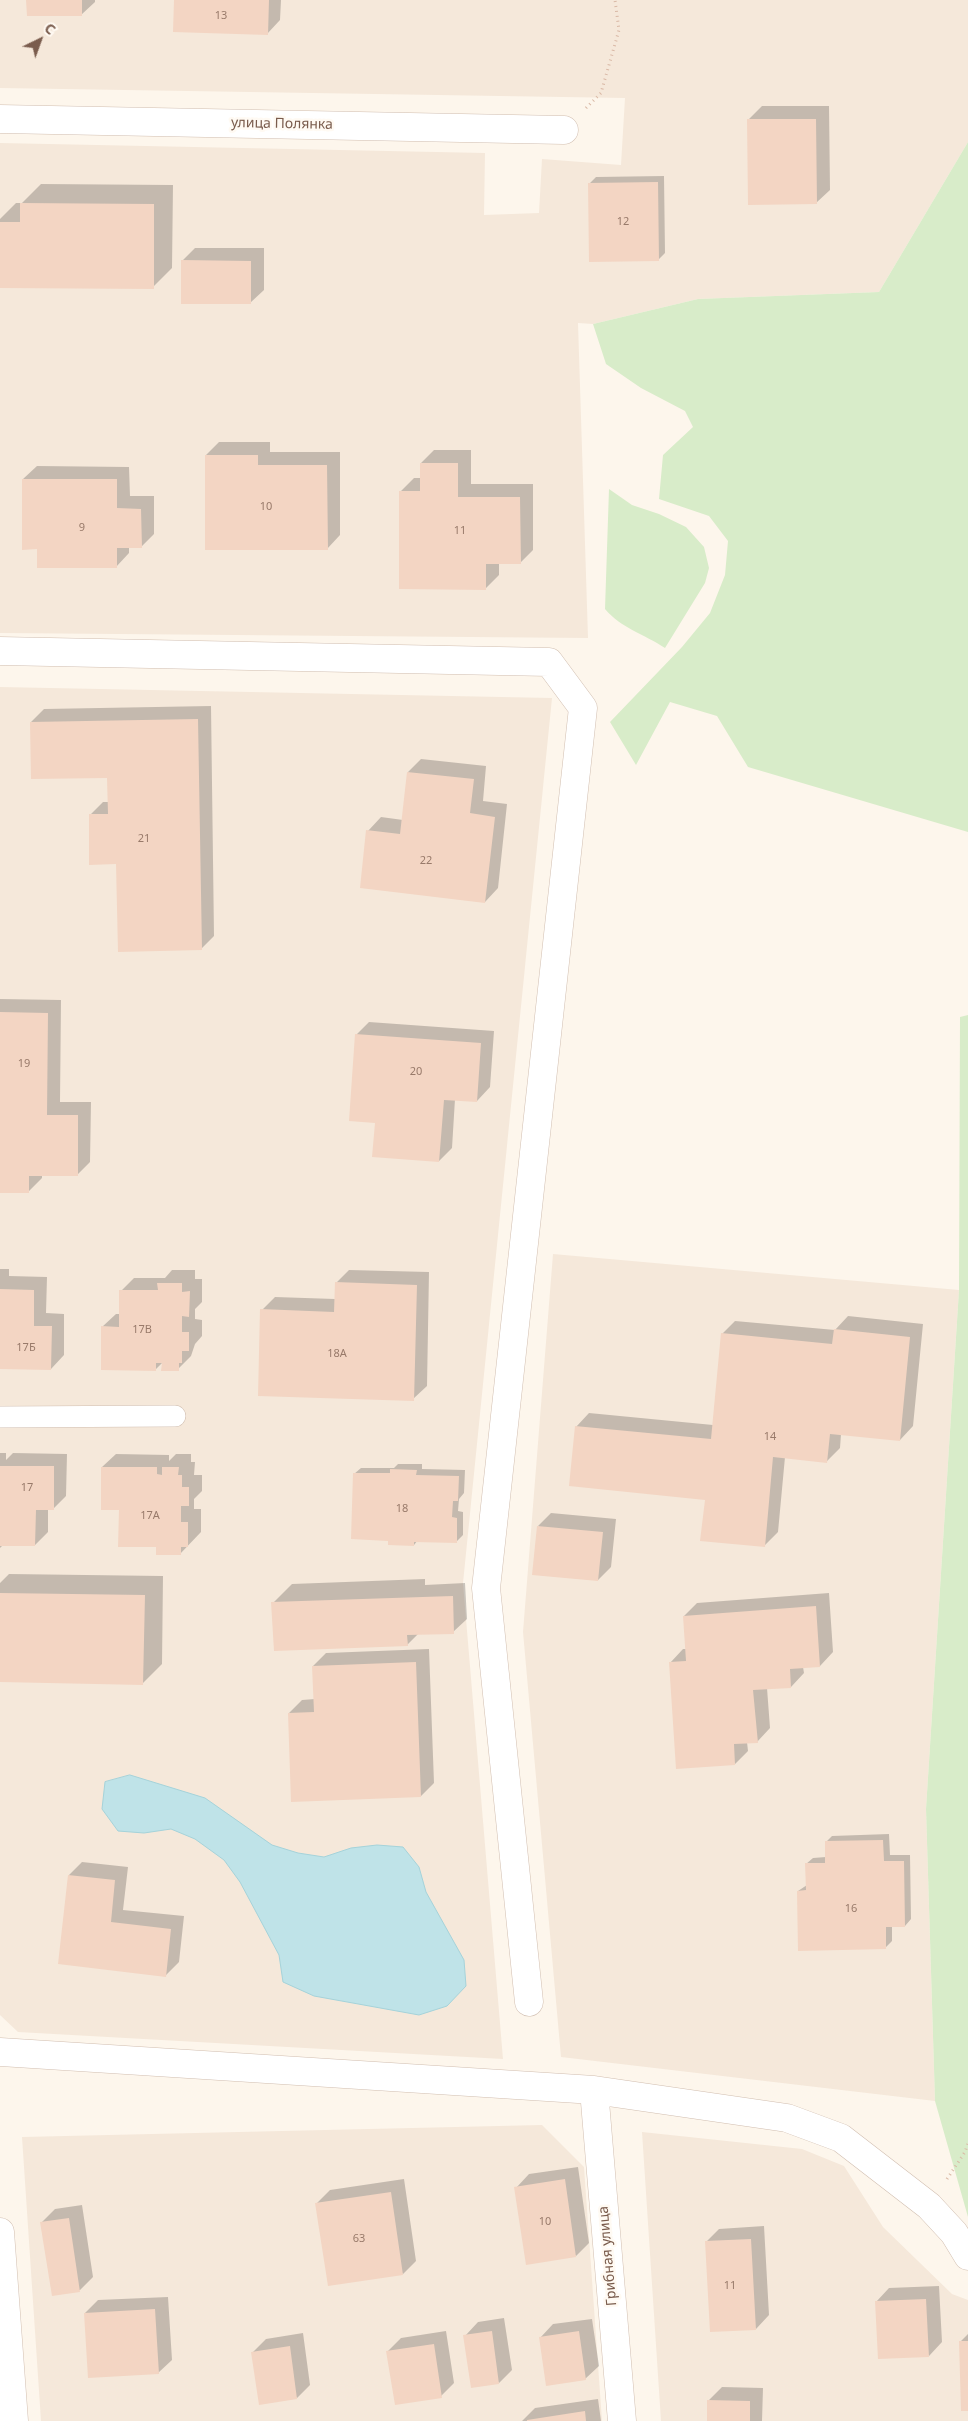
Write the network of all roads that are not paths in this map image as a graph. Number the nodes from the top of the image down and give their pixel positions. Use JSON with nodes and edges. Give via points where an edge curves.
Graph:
{"nodes":[{"id":1,"x":0,"y":119,"type":"edge"},
{"id":2,"x":564,"y":130,"type":"road end"},
{"id":3,"x":0,"y":650,"type":"edge"},
{"id":4,"x":175,"y":1416,"type":"dead end"},
{"id":5,"x":0,"y":1417,"type":"edge"},
{"id":6,"x":529,"y":2002,"type":"dead end"},
{"id":7,"x":0,"y":2052,"type":"edge"},
{"id":8,"x":594,"y":2090,"type":"junction"},
{"id":9,"x":0,"y":2232,"type":"edge"},
{"id":10,"x":968,"y":2256,"type":"edge"},
{"id":11,"x":14,"y":2421,"type":"edge"},
{"id":12,"x":622,"y":2421,"type":"edge"}],
"edges":[{"from":1,"to":2,"type":"street","name":"улица Полянка"},
{"from":3,"to":6,"type":"street","via":[[549,662],[583,708],[486,1588]]},
{"from":4,"to":5,"type":"lane"},
{"from":7,"to":8,"type":"street"},
{"from":8,"to":10,"type":"street","via":[[787,2118],[841,2138],[929,2206],[954,2233]]},
{"from":8,"to":12,"type":"street","name":"Грибная улица"},
{"from":9,"to":11,"type":"street"}]}
